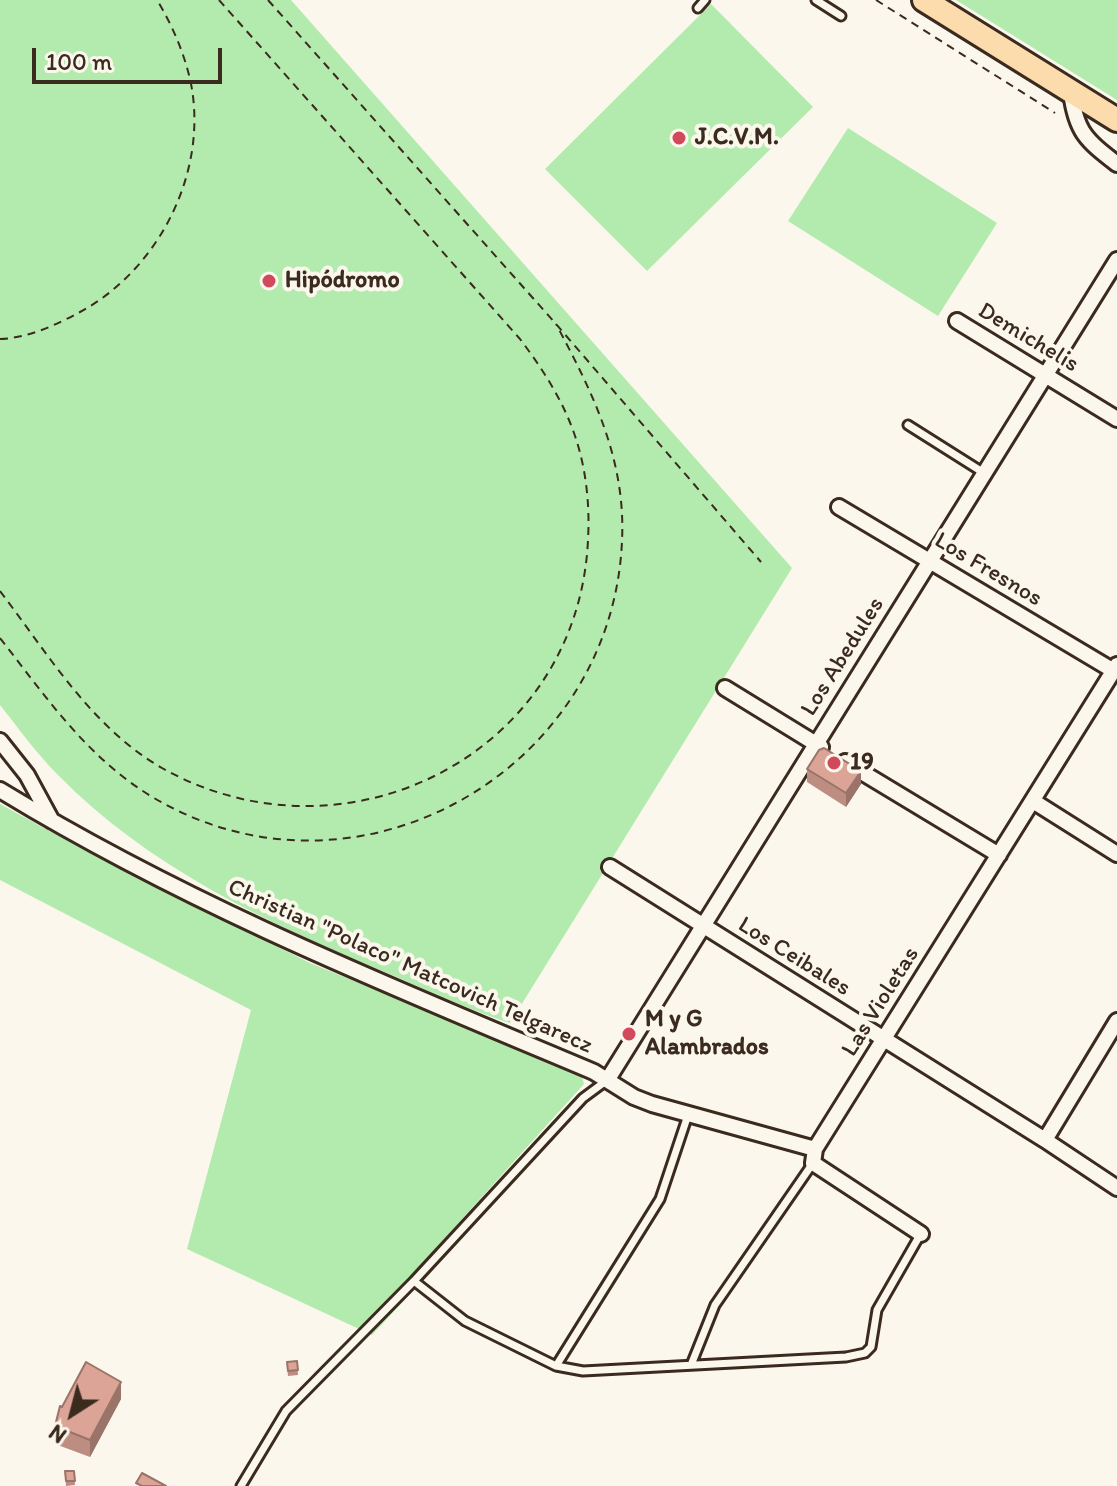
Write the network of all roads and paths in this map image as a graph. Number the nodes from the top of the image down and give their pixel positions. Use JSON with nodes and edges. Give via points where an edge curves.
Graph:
{"nodes":[{"id":1,"x":157,"y":0,"type":"edge"},
{"id":2,"x":219,"y":0,"type":"edge"},
{"id":3,"x":268,"y":0,"type":"edge"},
{"id":4,"x":705,"y":0,"type":"edge"},
{"id":5,"x":816,"y":0,"type":"edge"},
{"id":6,"x":876,"y":0,"type":"edge"},
{"id":7,"x":924,"y":0,"type":"edge"},
{"id":8,"x":698,"y":8,"type":"dead end"},
{"id":9,"x":841,"y":16,"type":"dead end"},
{"id":10,"x":1071,"y":92,"type":"junction"},
{"id":11,"x":1055,"y":113,"type":"dead end"},
{"id":12,"x":1117,"y":120,"type":"edge"},
{"id":13,"x":1117,"y":164,"type":"edge"},
{"id":14,"x":1117,"y":260,"type":"edge"},
{"id":15,"x":957,"y":321,"type":"dead end"},
{"id":16,"x":556,"y":324,"type":"junction"},
{"id":17,"x":0,"y":339,"type":"edge"},
{"id":18,"x":1045,"y":374,"type":"junction"},
{"id":19,"x":1117,"y":419,"type":"edge"},
{"id":20,"x":908,"y":425,"type":"dead end"},
{"id":21,"x":984,"y":473,"type":"junction"},
{"id":22,"x":839,"y":507,"type":"dead end"},
{"id":23,"x":930,"y":561,"type":"junction"},
{"id":24,"x":761,"y":562,"type":"dead end"},
{"id":25,"x":0,"y":591,"type":"edge"},
{"id":26,"x":0,"y":638,"type":"edge"},
{"id":27,"x":1115,"y":668,"type":"edge"},
{"id":28,"x":725,"y":688,"type":"dead end"},
{"id":29,"x":0,"y":741,"type":"edge"},
{"id":30,"x":815,"y":743,"type":"junction"},
{"id":31,"x":0,"y":790,"type":"edge"},
{"id":32,"x":1033,"y":801,"type":"junction"},
{"id":33,"x":52,"y":822,"type":"junction"},
{"id":34,"x":1117,"y":854,"type":"edge"},
{"id":35,"x":999,"y":855,"type":"junction"},
{"id":36,"x":610,"y":867,"type":"dead end"},
{"id":37,"x":702,"y":926,"type":"junction"},
{"id":38,"x":1117,"y":1021,"type":"edge"},
{"id":39,"x":884,"y":1038,"type":"junction"},
{"id":40,"x":608,"y":1079,"type":"junction"},
{"id":41,"x":688,"y":1115,"type":"junction"},
{"id":42,"x":1045,"y":1140,"type":"junction"},
{"id":43,"x":814,"y":1156,"type":"junction"},
{"id":44,"x":1117,"y":1188,"type":"edge"},
{"id":45,"x":921,"y":1234,"type":"joint"},
{"id":46,"x":414,"y":1281,"type":"junction"},
{"id":47,"x":691,"y":1365,"type":"junction"},
{"id":48,"x":556,"y":1366,"type":"junction"},
{"id":49,"x":241,"y":1486,"type":"edge"}],
"edges":[{"from":1,"to":17,"type":"path","via":[[176,32],[190,81],[194,131],[185,181],[166,228],[137,269],[99,302],[54,326]]},
{"from":2,"to":25,"type":"path","via":[[520,339],[557,394],[585,475],[589,517],[583,585],[567,635],[543,680],[511,721],[450,769],[353,804],[276,806],[198,787],[125,742],[98,717]]},
{"from":3,"to":16,"type":"path"},
{"from":4,"to":8,"type":"lane"},
{"from":5,"to":9,"type":"lane"},
{"from":6,"to":11,"type":"path"},
{"from":7,"to":10,"type":"highway"},
{"from":10,"to":12,"type":"highway"},
{"from":10,"to":13,"type":"street","via":[[1079,128]]},
{"from":14,"to":18,"type":"street","name":"Los Abedules"},
{"from":15,"to":18,"type":"street","name":"Demichelis"},
{"from":16,"to":24,"type":"path"},
{"from":16,"to":26,"type":"path","via":[[588,383],[612,448],[622,516],[617,584],[598,650],[564,710],[519,761],[463,800],[400,827],[332,839],[264,836],[197,819],[134,785],[94,753]]},
{"from":18,"to":19,"type":"street","name":"Demichelis"},
{"from":18,"to":21,"type":"street","name":"Los Abedules"},
{"from":20,"to":21,"type":"lane"},
{"from":21,"to":23,"type":"street","name":"Los Abedules"},
{"from":22,"to":23,"type":"street","name":"Los Fresnos"},
{"from":23,"to":27,"type":"street","name":"Los Fresnos"},
{"from":23,"to":30,"type":"street","name":"Los Abedules"},
{"from":27,"to":32,"type":"street","name":"Las Violetas"},
{"from":28,"to":30,"type":"street"},
{"from":29,"to":33,"type":"street","via":[[27,775]]},
{"from":30,"to":35,"type":"street"},
{"from":30,"to":37,"type":"street","name":"Los Abedules"},
{"from":31,"to":33,"type":"street","name":"Christian \"Polaco\" Matcovich Telgarecz"},
{"from":32,"to":34,"type":"street"},
{"from":32,"to":35,"type":"street","name":"Las Violetas"},
{"from":33,"to":40,"type":"street","name":"Christian \"Polaco\" Matcovich Telgarecz","via":[[284,941]]},
{"from":35,"to":39,"type":"street","name":"Las Violetas"},
{"from":36,"to":37,"type":"street","name":"Los Ceibales"},
{"from":37,"to":39,"type":"street","name":"Los Ceibales"},
{"from":37,"to":40,"type":"street","name":"Los Abedules"},
{"from":38,"to":42,"type":"street"},
{"from":39,"to":42,"type":"street","name":"Los Ceibales"},
{"from":39,"to":43,"type":"street","name":"Las Violetas"},
{"from":40,"to":41,"type":"street","name":"Christian \"Polaco\" Matcovich Telgarecz","via":[[634,1097]]},
{"from":40,"to":46,"type":"lane","via":[[583,1098]]},
{"from":41,"to":43,"type":"street","name":"Christian \"Polaco\" Matcovich Telgarecz"},
{"from":41,"to":48,"type":"lane","via":[[660,1199]]},
{"from":42,"to":44,"type":"street","name":"Los Ceibales"},
{"from":43,"to":45,"type":"street","name":"Christian \"Polaco\" Matcovich Telgarecz"},
{"from":43,"to":47,"type":"lane","name":"Las Violetas","via":[[715,1305]]},
{"from":45,"to":47,"type":"lane","via":[[877,1310],[871,1347],[865,1353]]},
{"from":46,"to":48,"type":"lane","via":[[465,1321]]},
{"from":46,"to":49,"type":"lane","via":[[286,1411]]},
{"from":47,"to":48,"type":"lane","via":[[583,1371]]}]}
